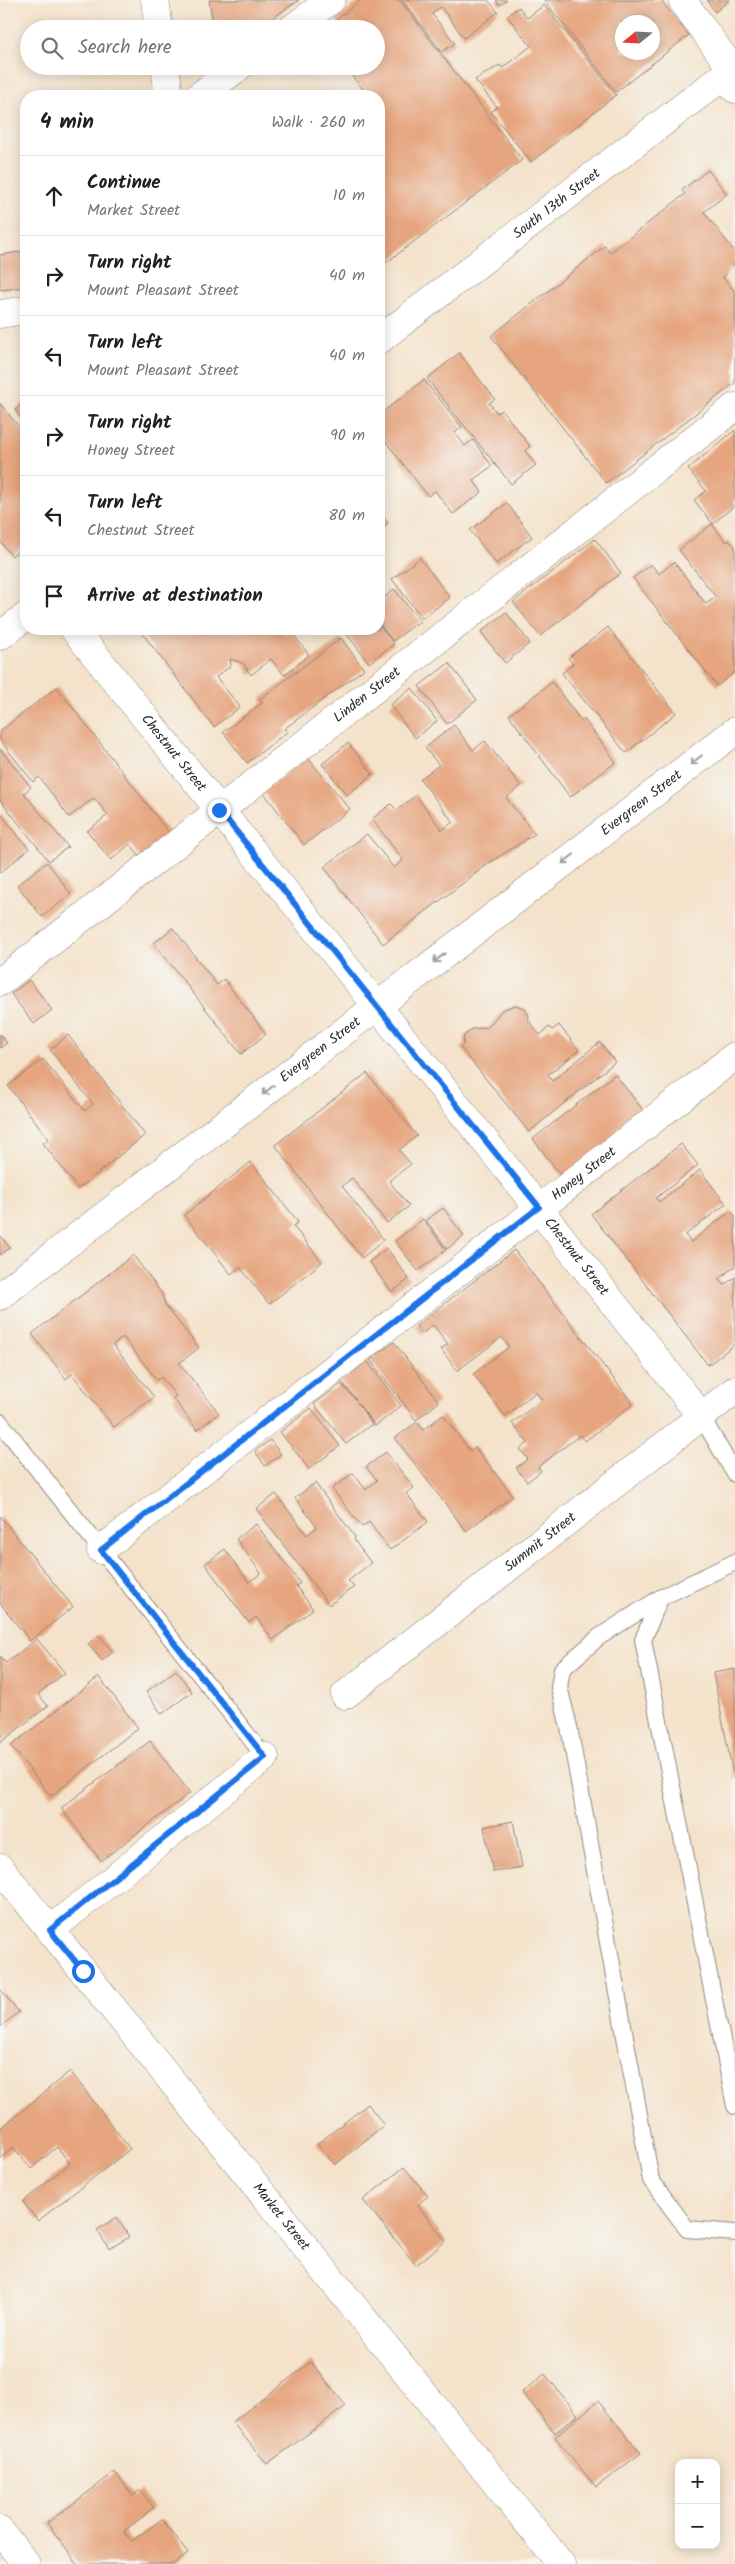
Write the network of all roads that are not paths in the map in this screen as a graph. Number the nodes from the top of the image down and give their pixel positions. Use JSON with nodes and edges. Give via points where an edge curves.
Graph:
{"nodes":[{"id":1,"x":155,"y":0,"type":"edge"},
{"id":2,"x":331,"y":0,"type":"edge"},
{"id":3,"x":682,"y":0,"type":"edge"},
{"id":4,"x":158,"y":20,"type":"edge"},
{"id":5,"x":303,"y":20,"type":"edge"},
{"id":6,"x":166,"y":75,"type":"edge"},
{"id":7,"x":228,"y":75,"type":"edge"},
{"id":8,"x":734,"y":75,"type":"edge"},
{"id":9,"x":168,"y":90,"type":"edge"},
{"id":10,"x":207,"y":90,"type":"edge"},
{"id":11,"x":20,"y":311,"type":"edge"},
{"id":12,"x":0,"y":314,"type":"edge"},
{"id":13,"x":385,"y":336,"type":"edge"},
{"id":14,"x":735,"y":407,"type":"edge"},
{"id":15,"x":20,"y":621,"type":"edge"},
{"id":16,"x":79,"y":635,"type":"edge"},
{"id":17,"x":0,"y":636,"type":"edge"},
{"id":18,"x":735,"y":730,"type":"edge"},
{"id":19,"x":219,"y":810,"type":"junction"},
{"id":20,"x":0,"y":982,"type":"edge"},
{"id":21,"x":376,"y":1007,"type":"junction"},
{"id":22,"x":735,"y":1056,"type":"edge"},
{"id":23,"x":539,"y":1207,"type":"junction"},
{"id":24,"x":0,"y":1296,"type":"edge"},
{"id":25,"x":735,"y":1390,"type":"edge"},
{"id":26,"x":701,"y":1416,"type":"junction"},
{"id":27,"x":0,"y":1422,"type":"edge"},
{"id":28,"x":735,"y":1474,"type":"edge"},
{"id":29,"x":101,"y":1550,"type":"junction"},
{"id":30,"x":735,"y":1562,"type":"edge"},
{"id":31,"x":660,"y":1598,"type":"junction"},
{"id":32,"x":345,"y":1695,"type":"dead end"},
{"id":33,"x":265,"y":1757,"type":"joint"},
{"id":34,"x":0,"y":1868,"type":"edge"},
{"id":35,"x":50,"y":1930,"type":"junction"},
{"id":36,"x":735,"y":2106,"type":"edge"},
{"id":37,"x":735,"y":2233,"type":"edge"},
{"id":38,"x":0,"y":2531,"type":"edge"},
{"id":39,"x":26,"y":2564,"type":"edge"},
{"id":40,"x":561,"y":2564,"type":"edge"}],
"edges":[{"from":1,"to":4,"type":"street"},
{"from":2,"to":5,"type":"street"},
{"from":3,"to":8,"type":"street"},
{"from":6,"to":9,"type":"street"},
{"from":7,"to":10,"type":"street"},
{"from":8,"to":13,"type":"street","name":"South 13th Street"},
{"from":11,"to":12,"type":"street"},
{"from":14,"to":19,"type":"street","name":"Linden Street"},
{"from":15,"to":17,"type":"street"},
{"from":16,"to":19,"type":"street","name":"Chestnut Street"},
{"from":18,"to":21,"type":"street","name":"Evergreen Street","one_way":true},
{"from":19,"to":20,"type":"street","name":"Linden Street"},
{"from":19,"to":21,"type":"street","name":"Chestnut Street"},
{"from":21,"to":23,"type":"street","name":"Chestnut Street"},
{"from":21,"to":24,"type":"street","name":"Evergreen Street","one_way":true},
{"from":22,"to":23,"type":"street","name":"Honey Street"},
{"from":23,"to":26,"type":"street","name":"Chestnut Street"},
{"from":23,"to":29,"type":"street","name":"Honey Street"},
{"from":25,"to":26,"type":"street","name":"Summit Street"},
{"from":26,"to":28,"type":"lane"},
{"from":26,"to":32,"type":"street","name":"Summit Street"},
{"from":27,"to":29,"type":"lane"},
{"from":29,"to":33,"type":"lane"},
{"from":30,"to":31,"type":"lane"},
{"from":31,"to":36,"type":"lane","via":[[643,1640]]},
{"from":31,"to":37,"type":"lane","via":[[599,1636],[562,1669],[558,1687],[569,1727],[651,2180],[686,2229]]},
{"from":33,"to":35,"type":"street"},
{"from":34,"to":35,"type":"street","name":"Market Street"},
{"from":35,"to":40,"type":"street","name":"Market Street"},
{"from":38,"to":39,"type":"street"}]}
